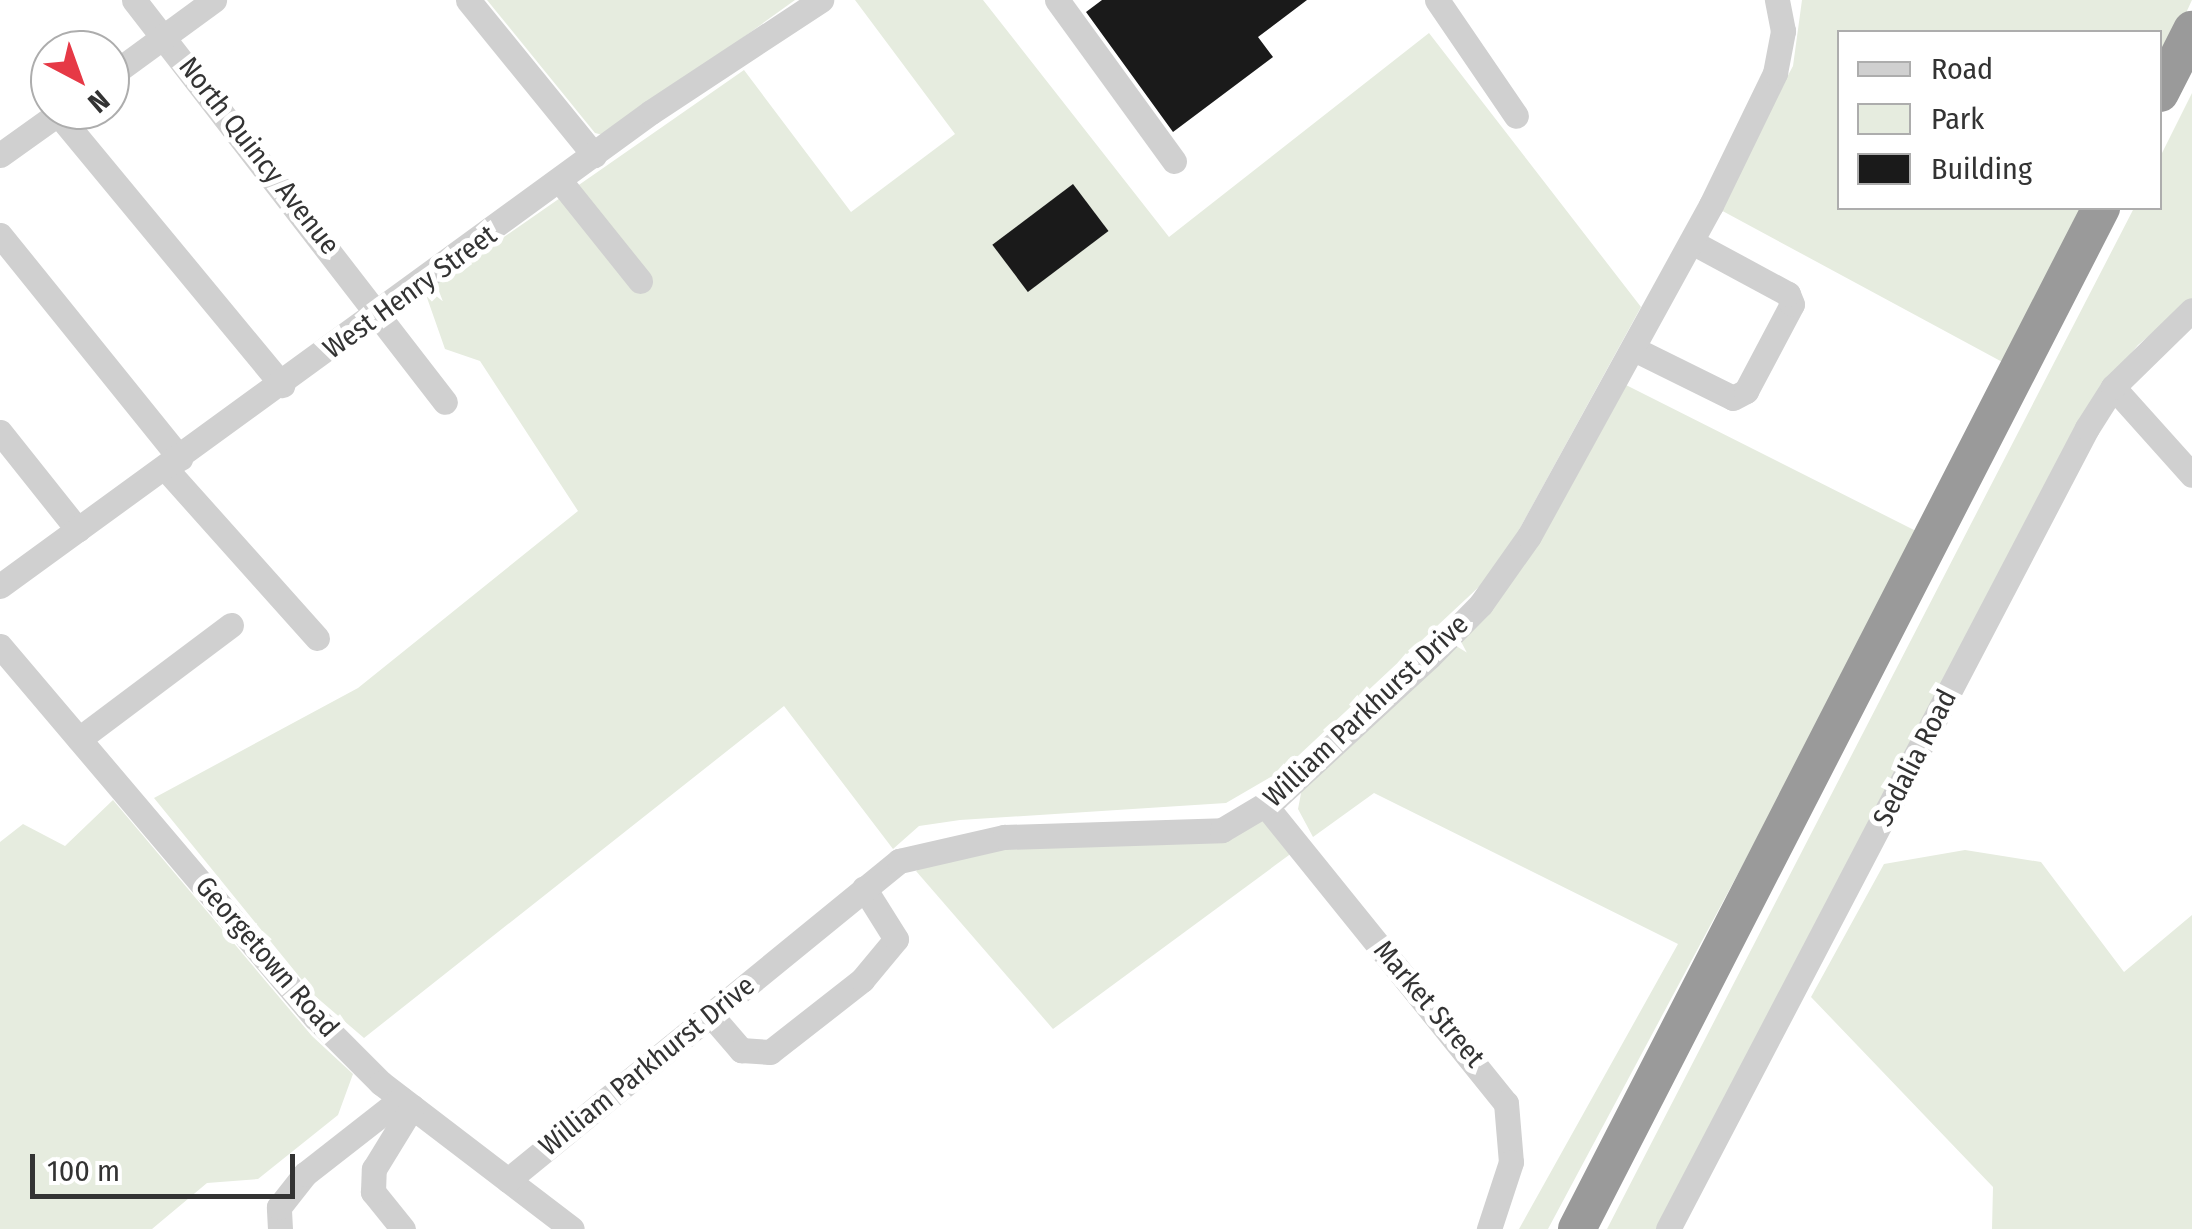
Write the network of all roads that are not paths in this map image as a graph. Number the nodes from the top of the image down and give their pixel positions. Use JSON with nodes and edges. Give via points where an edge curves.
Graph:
{"nodes":[{"id":1,"x":134,"y":0,"type":"edge"},
{"id":2,"x":214,"y":0,"type":"edge"},
{"id":3,"x":468,"y":0,"type":"edge"},
{"id":4,"x":821,"y":0,"type":"edge"},
{"id":5,"x":1057,"y":0,"type":"edge"},
{"id":6,"x":1437,"y":0,"type":"edge"},
{"id":7,"x":1777,"y":0,"type":"edge"},
{"id":8,"x":2192,"y":30,"type":"edge"},
{"id":9,"x":164,"y":36,"type":"junction"},
{"id":10,"x":130,"y":61,"type":"edge"},
{"id":11,"x":2162,"y":89,"type":"edge"},
{"id":12,"x":1516,"y":116,"type":"dead end"},
{"id":13,"x":35,"y":130,"type":"edge"},
{"id":14,"x":75,"y":130,"type":"edge"},
{"id":15,"x":0,"y":155,"type":"edge"},
{"id":16,"x":594,"y":155,"type":"junction"},
{"id":17,"x":1174,"y":161,"type":"dead end"},
{"id":18,"x":560,"y":181,"type":"junction"},
{"id":19,"x":2100,"y":210,"type":"edge"},
{"id":20,"x":0,"y":235,"type":"edge"},
{"id":21,"x":1692,"y":242,"type":"junction"},
{"id":22,"x":640,"y":281,"type":"dead end"},
{"id":23,"x":2192,"y":310,"type":"edge"},
{"id":24,"x":383,"y":313,"type":"junction"},
{"id":25,"x":1634,"y":349,"type":"junction"},
{"id":26,"x":282,"y":385,"type":"junction"},
{"id":27,"x":2112,"y":388,"type":"junction"},
{"id":28,"x":445,"y":402,"type":"dead end"},
{"id":29,"x":0,"y":432,"type":"edge"},
{"id":30,"x":172,"y":463,"type":"junction"},
{"id":31,"x":2192,"y":475,"type":"edge"},
{"id":32,"x":78,"y":530,"type":"junction"},
{"id":33,"x":0,"y":586,"type":"edge"},
{"id":34,"x":231,"y":625,"type":"dead end"},
{"id":35,"x":317,"y":638,"type":"dead end"},
{"id":36,"x":0,"y":646,"type":"edge"},
{"id":37,"x":79,"y":738,"type":"junction"},
{"id":38,"x":1266,"y":806,"type":"junction"},
{"id":39,"x":864,"y":888,"type":"junction"},
{"id":40,"x":710,"y":1014,"type":"junction"},
{"id":41,"x":406,"y":1103,"type":"junction"},
{"id":42,"x":508,"y":1180,"type":"junction"},
{"id":43,"x":280,"y":1229,"type":"edge"},
{"id":44,"x":403,"y":1229,"type":"edge"},
{"id":45,"x":572,"y":1229,"type":"edge"},
{"id":46,"x":1489,"y":1229,"type":"edge"},
{"id":47,"x":1576,"y":1229,"type":"edge"},
{"id":48,"x":1668,"y":1229,"type":"edge"}],
"edges":[{"from":1,"to":9,"type":"street","name":"North Quincy Avenue"},
{"from":2,"to":9,"type":"street"},
{"from":3,"to":16,"type":"street"},
{"from":4,"to":16,"type":"street","name":"West Henry Street"},
{"from":5,"to":17,"type":"street"},
{"from":6,"to":12,"type":"street"},
{"from":7,"to":21,"type":"street","name":"William Parkhurst Drive","via":[[1782,31],[1772,83]]},
{"from":8,"to":11,"type":"highway"},
{"from":9,"to":10,"type":"street"},
{"from":9,"to":24,"type":"street","name":"North Quincy Avenue"},
{"from":13,"to":15,"type":"street"},
{"from":14,"to":26,"type":"street"},
{"from":16,"to":18,"type":"street","name":"West Henry Street"},
{"from":18,"to":22,"type":"street"},
{"from":18,"to":24,"type":"street","name":"West Henry Street"},
{"from":19,"to":47,"type":"highway"},
{"from":20,"to":30,"type":"street"},
{"from":21,"to":25,"type":"street","name":"William Parkhurst Drive"},
{"from":21,"to":25,"type":"street","via":[[1788,294],[1792,304],[1746,391],[1734,398]]},
{"from":23,"to":27,"type":"street","name":"Sedalia Road"},
{"from":24,"to":26,"type":"street","name":"West Henry Street"},
{"from":24,"to":28,"type":"street","name":"North Quincy Avenue"},
{"from":25,"to":38,"type":"street","name":"William Parkhurst Drive","via":[[1529,536],[1481,604]]},
{"from":26,"to":30,"type":"street","name":"West Henry Street"},
{"from":27,"to":31,"type":"street"},
{"from":27,"to":48,"type":"street","name":"Sedalia Road"},
{"from":29,"to":32,"type":"street"},
{"from":30,"to":32,"type":"street","name":"West Henry Street"},
{"from":30,"to":35,"type":"street"},
{"from":32,"to":33,"type":"street","name":"West Henry Street"},
{"from":34,"to":37,"type":"street"},
{"from":36,"to":37,"type":"street","name":"Georgetown Road"},
{"from":37,"to":41,"type":"street","name":"Georgetown Road","via":[[316,1018]]},
{"from":38,"to":39,"type":"street","name":"William Parkhurst Drive","via":[[1222,830],[1004,837],[924,850]]},
{"from":38,"to":46,"type":"street","name":"Market Street","via":[[1506,1103],[1511,1162]]},
{"from":39,"to":40,"type":"street","name":"William Parkhurst Drive"},
{"from":39,"to":40,"type":"street","via":[[896,939],[862,980],[770,1052],[741,1050]]},
{"from":40,"to":42,"type":"street","name":"William Parkhurst Drive"},
{"from":41,"to":42,"type":"street","name":"Georgetown Road"},
{"from":41,"to":43,"type":"street","via":[[305,1174],[279,1207]]},
{"from":41,"to":44,"type":"street","via":[[374,1169],[373,1192]]},
{"from":42,"to":45,"type":"street","name":"Georgetown Road"}]}
